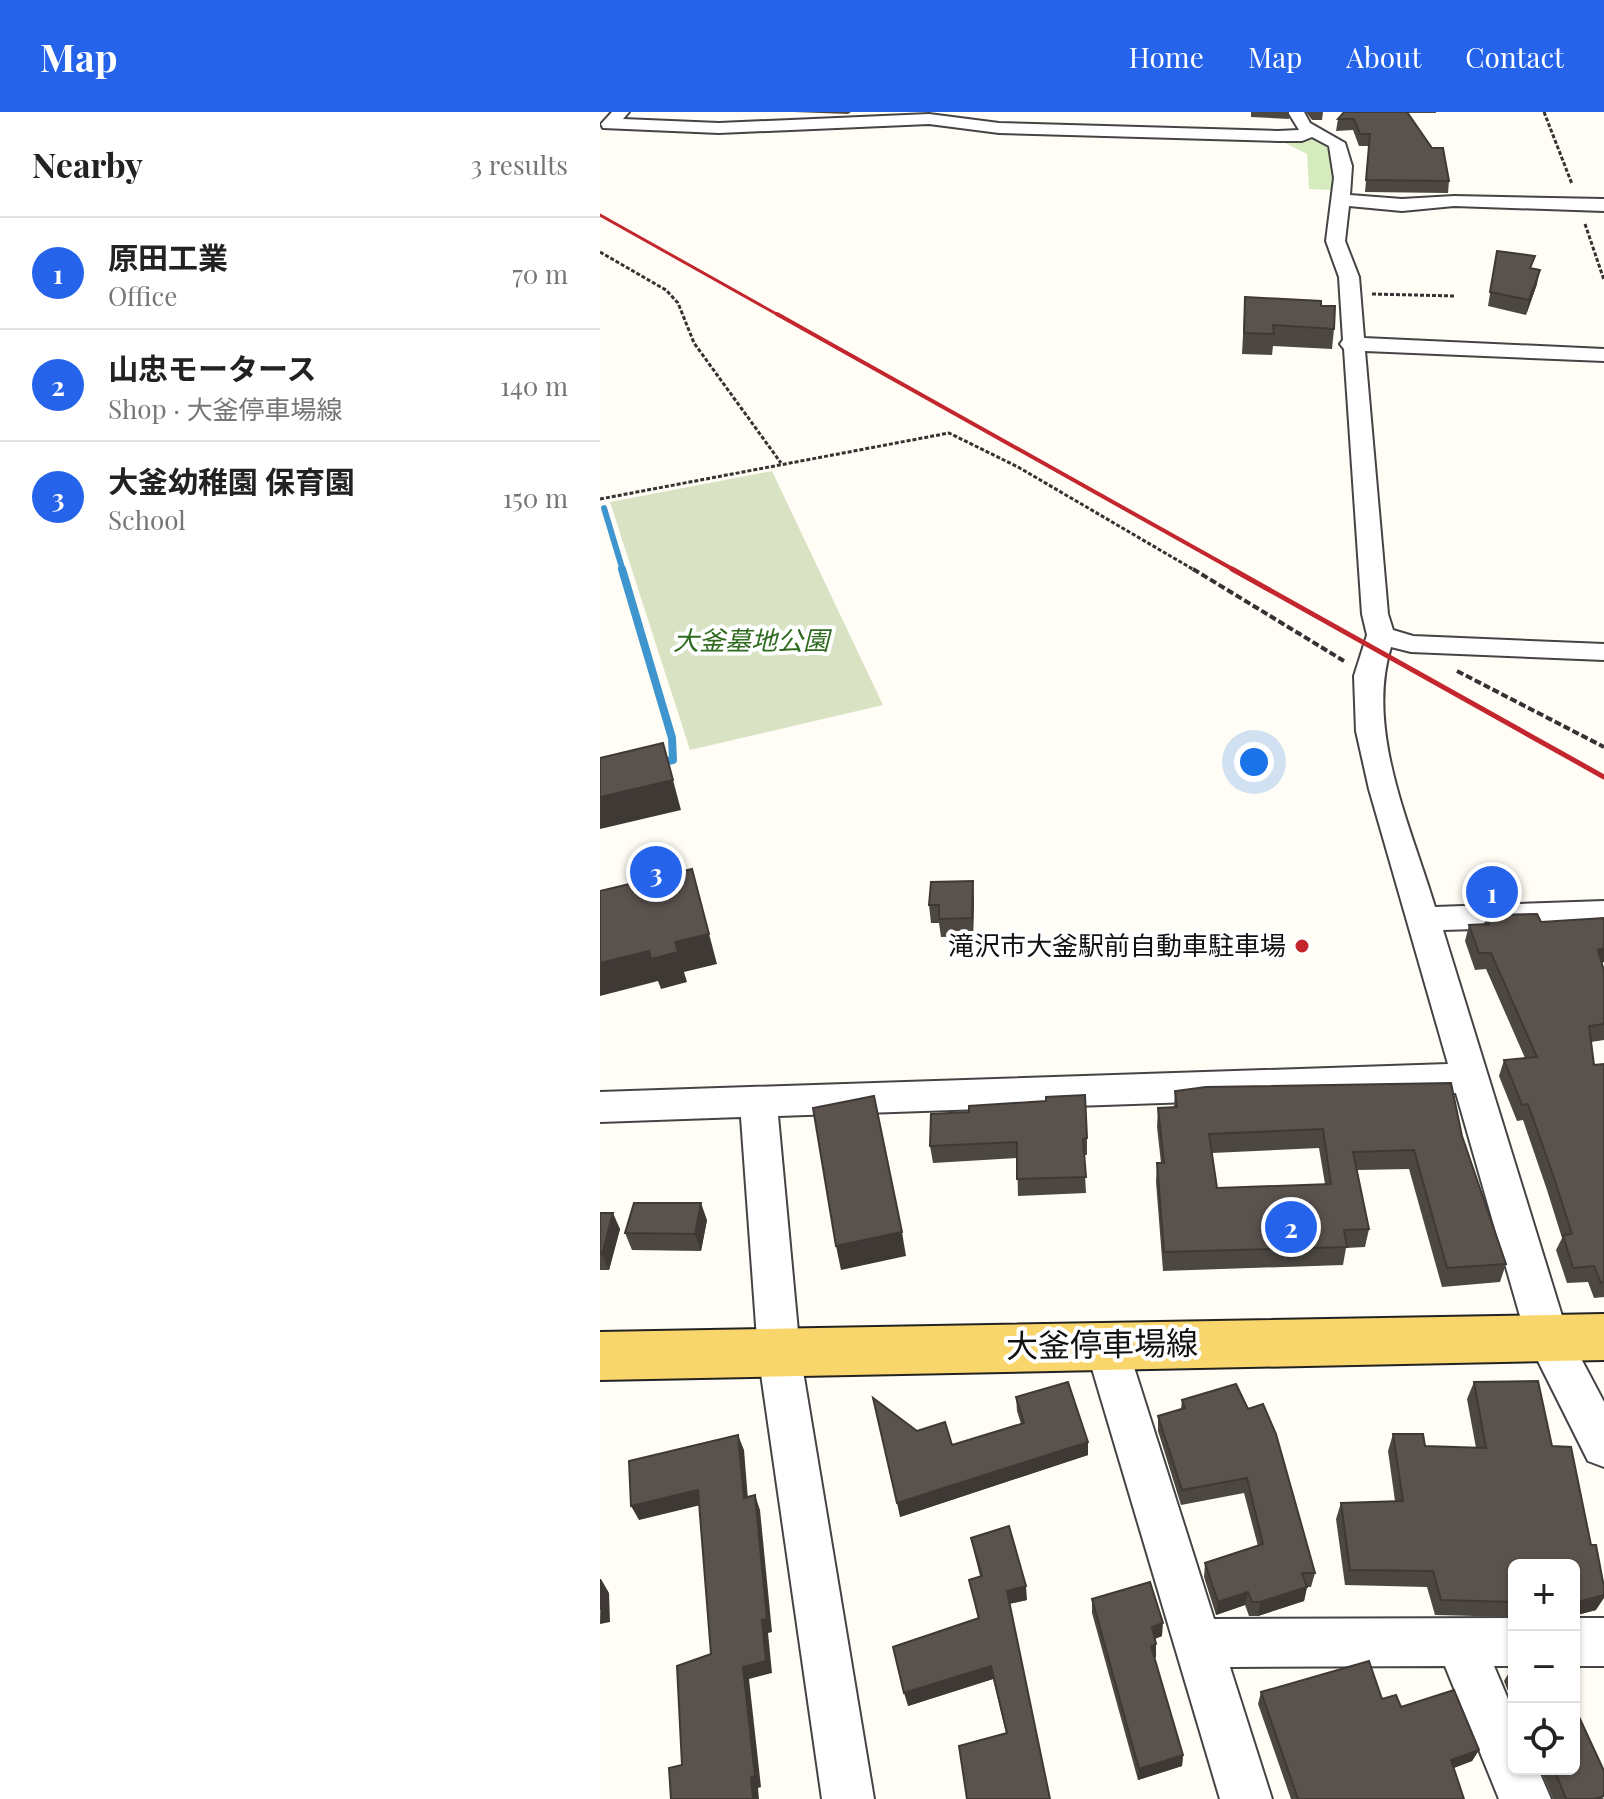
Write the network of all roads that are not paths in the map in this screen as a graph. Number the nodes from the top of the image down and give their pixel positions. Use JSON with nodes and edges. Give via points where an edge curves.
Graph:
{"nodes":[{"id":1,"x":621,"y":112,"type":"edge"},
{"id":2,"x":1296,"y":112,"type":"edge"},
{"id":3,"x":1311,"y":130,"type":"junction"},
{"id":4,"x":1342,"y":200,"type":"junction"},
{"id":5,"x":1604,"y":205,"type":"edge"},
{"id":6,"x":1351,"y":344,"type":"junction"},
{"id":7,"x":1604,"y":355,"type":"edge"},
{"id":8,"x":1381,"y":635,"type":"junction"},
{"id":9,"x":1604,"y":652,"type":"edge"},
{"id":10,"x":1604,"y":913,"type":"edge"},
{"id":11,"x":1422,"y":919,"type":"junction"},
{"id":12,"x":1469,"y":1078,"type":"junction"},
{"id":13,"x":758,"y":1102,"type":"junction"},
{"id":14,"x":600,"y":1107,"type":"edge"},
{"id":15,"x":1547,"y":1337,"type":"junction"},
{"id":16,"x":1604,"y":1337,"type":"edge"},
{"id":17,"x":1106,"y":1345,"type":"junction"},
{"id":18,"x":779,"y":1353,"type":"junction"},
{"id":19,"x":600,"y":1356,"type":"edge"},
{"id":20,"x":1604,"y":1446,"type":"edge"},
{"id":21,"x":1459,"y":1642,"type":"junction"},
{"id":22,"x":1508,"y":1642,"type":"edge"},
{"id":23,"x":1580,"y":1642,"type":"edge"},
{"id":24,"x":1604,"y":1642,"type":"edge"},
{"id":25,"x":1199,"y":1643,"type":"junction"},
{"id":26,"x":848,"y":1799,"type":"edge"},
{"id":27,"x":1246,"y":1799,"type":"edge"},
{"id":28,"x":1525,"y":1799,"type":"edge"}],
"edges":[{"from":1,"to":3,"type":"street","via":[[609,124],[719,128],[929,119],[1041,130],[1278,136],[1302,136]]},
{"from":2,"to":3,"type":"street"},
{"from":3,"to":4,"type":"street","via":[[1336,143],[1340,151]]},
{"from":4,"to":5,"type":"street"},
{"from":4,"to":6,"type":"street","via":[[1334,237],[1349,277]]},
{"from":6,"to":7,"type":"street"},
{"from":6,"to":8,"type":"street"},
{"from":8,"to":9,"type":"street","via":[[1411,644]]},
{"from":8,"to":11,"type":"street","via":[[1368,676],[1374,746]]},
{"from":10,"to":11,"type":"street"},
{"from":11,"to":12,"type":"street"},
{"from":12,"to":13,"type":"street"},
{"from":12,"to":15,"type":"street"},
{"from":13,"to":14,"type":"street"},
{"from":13,"to":18,"type":"street"},
{"from":15,"to":16,"type":"main road","name":"大釜停車場線"},
{"from":15,"to":17,"type":"main road","name":"大釜停車場線"},
{"from":15,"to":20,"type":"street"},
{"from":17,"to":18,"type":"main road","name":"大釜停車場線"},
{"from":17,"to":25,"type":"street"},
{"from":18,"to":19,"type":"main road","name":"大釜停車場線"},
{"from":18,"to":26,"type":"street"},
{"from":21,"to":22,"type":"street"},
{"from":21,"to":25,"type":"street"},
{"from":21,"to":28,"type":"street"},
{"from":23,"to":24,"type":"street"},
{"from":25,"to":27,"type":"street"}]}
